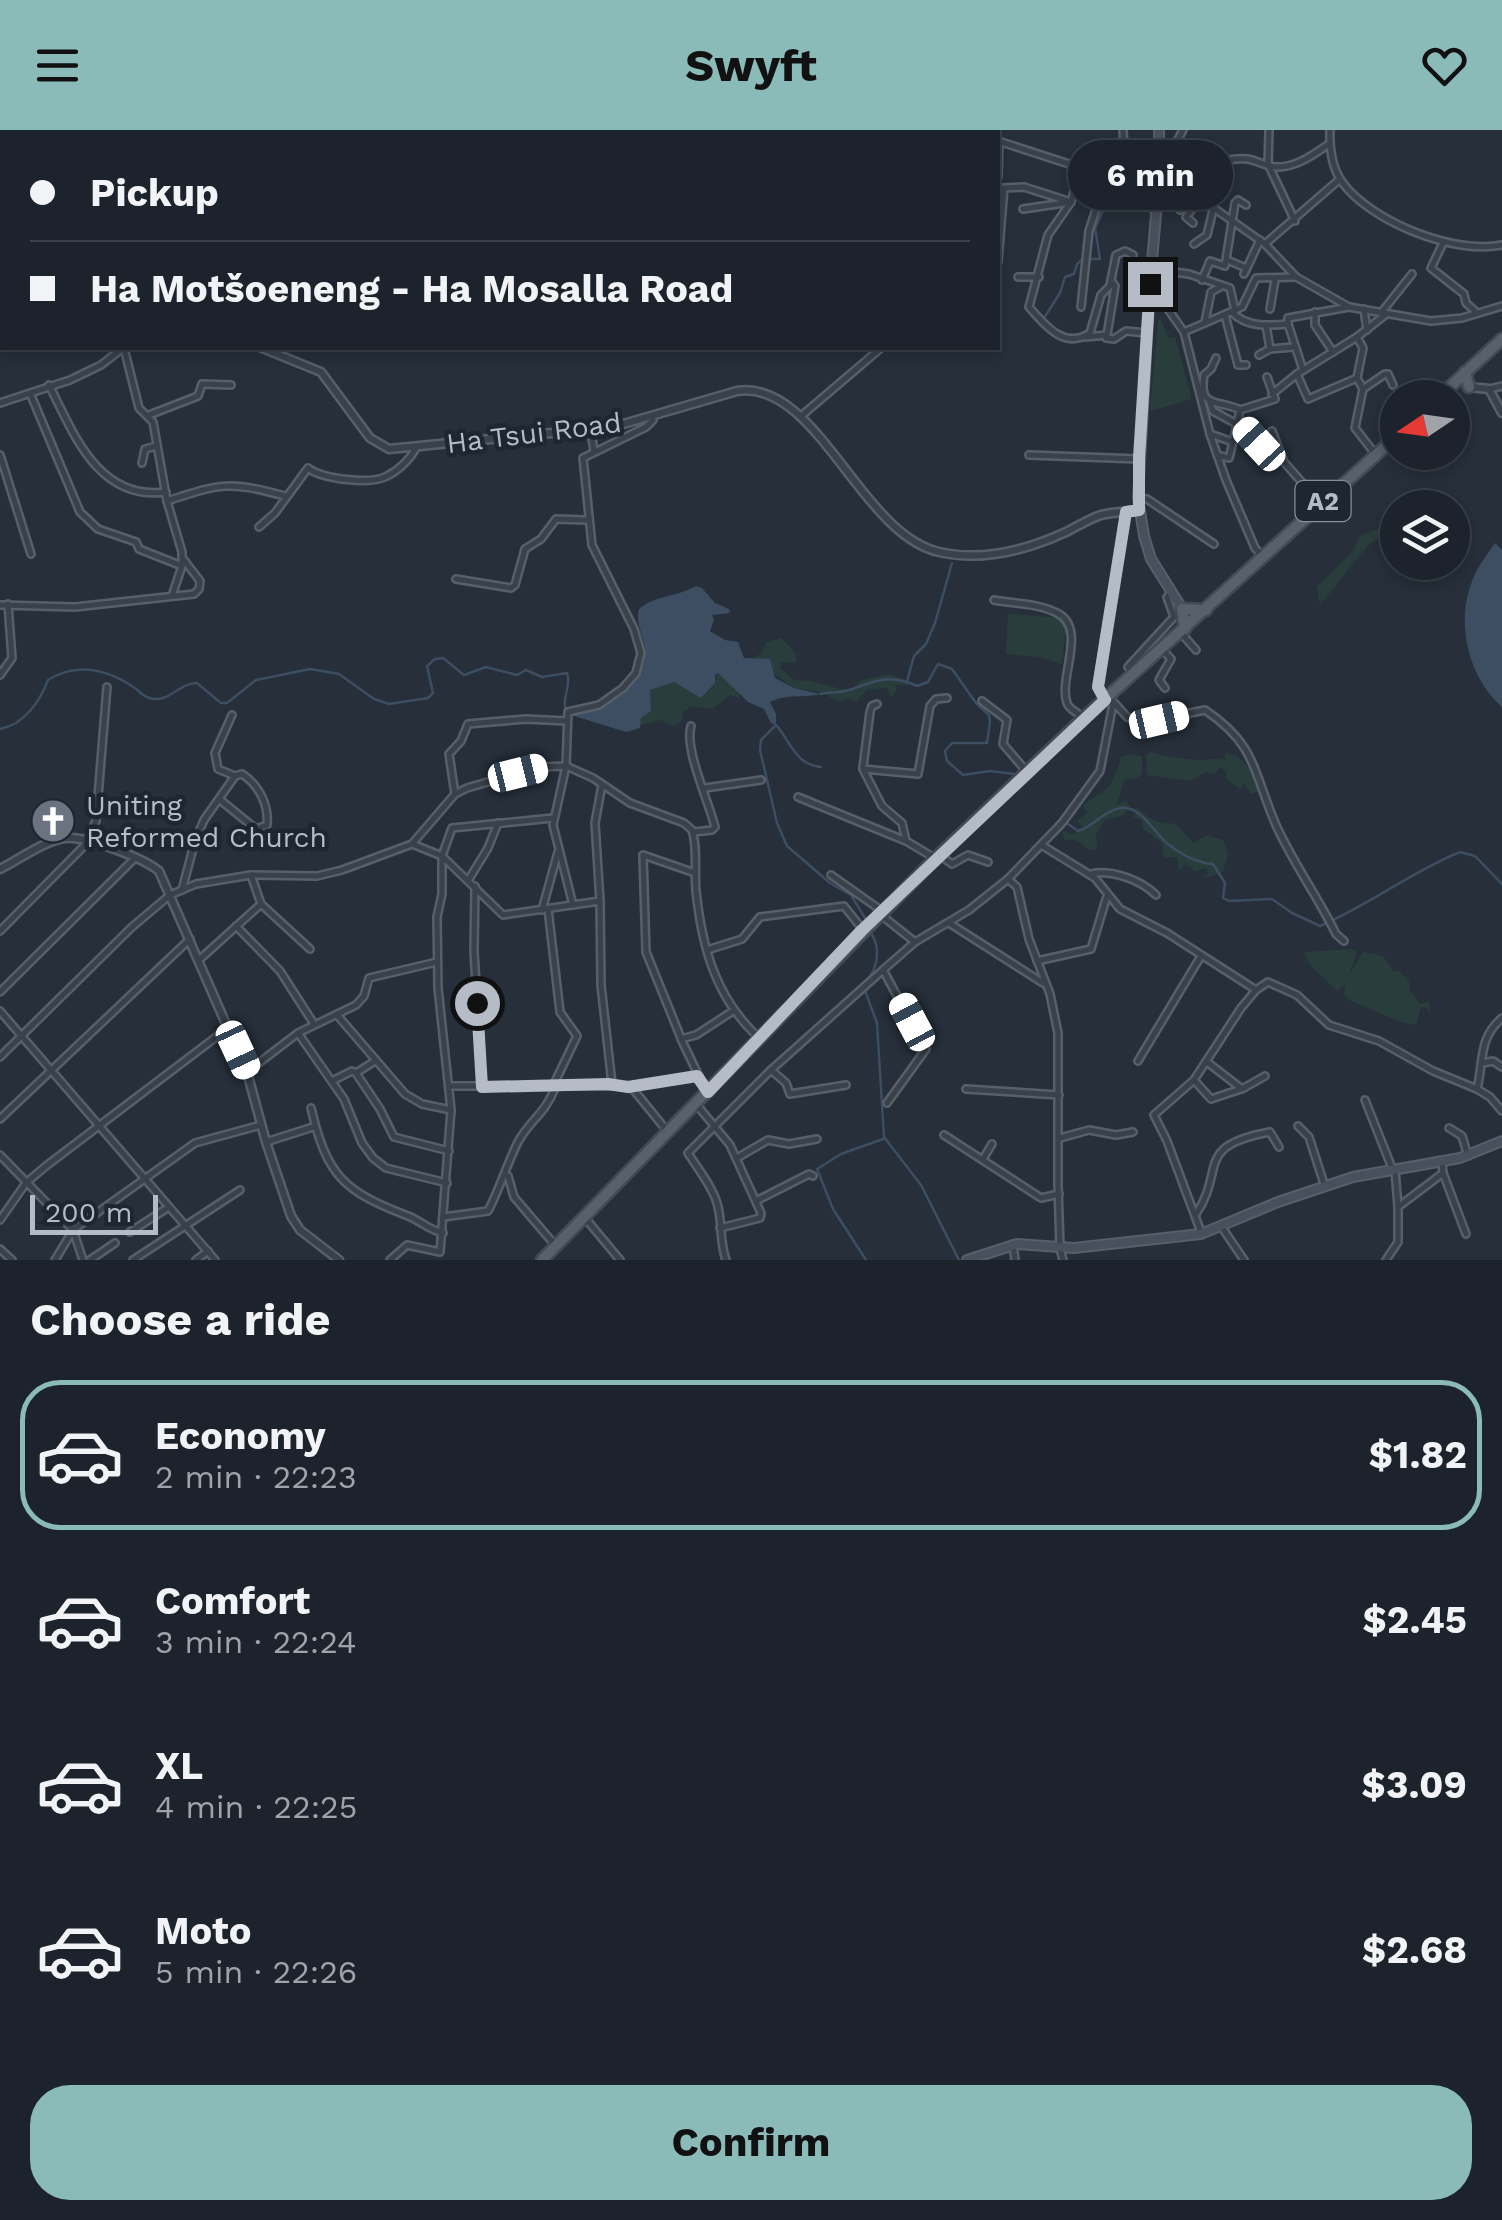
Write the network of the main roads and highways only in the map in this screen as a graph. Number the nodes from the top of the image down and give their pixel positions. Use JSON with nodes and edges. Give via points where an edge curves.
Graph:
{"nodes":[{"id":1,"x":1159,"y":130,"type":"edge"},
{"id":2,"x":1159,"y":182,"type":"junction"},
{"id":3,"x":1156,"y":214,"type":"junction"},
{"id":4,"x":1502,"y":339,"type":"edge"},
{"id":5,"x":1466,"y":380,"type":"edge"},
{"id":6,"x":1380,"y":451,"type":"edge"},
{"id":7,"x":1207,"y":609,"type":"junction"},
{"id":8,"x":1182,"y":610,"type":"junction"},
{"id":9,"x":1187,"y":628,"type":"junction"},
{"id":10,"x":1502,"y":1141,"type":"edge"},
{"id":11,"x":542,"y":1260,"type":"edge"},
{"id":12,"x":968,"y":1260,"type":"edge"}],
"edges":[{"from":1,"to":2,"type":"main road"},
{"from":2,"to":3,"type":"main road"},
{"from":2,"to":3,"type":"main road","via":[[1143,196]]},
{"from":3,"to":8,"type":"main road","via":[[1138,498],[1131,511]]},
{"from":4,"to":5,"type":"main road"},
{"from":6,"to":7,"type":"main road","number":"A2"},
{"from":7,"to":8,"type":"main road"},
{"from":7,"to":9,"type":"main road","number":"A2"},
{"from":8,"to":9,"type":"main road"},
{"from":9,"to":11,"type":"main road","number":"A2","via":[[1166,654],[1147,655],[1109,700],[880,912]]},
{"from":10,"to":12,"type":"main road","via":[[1468,1156],[1325,1187],[1201,1234],[1060,1248],[1013,1244]]}]}
